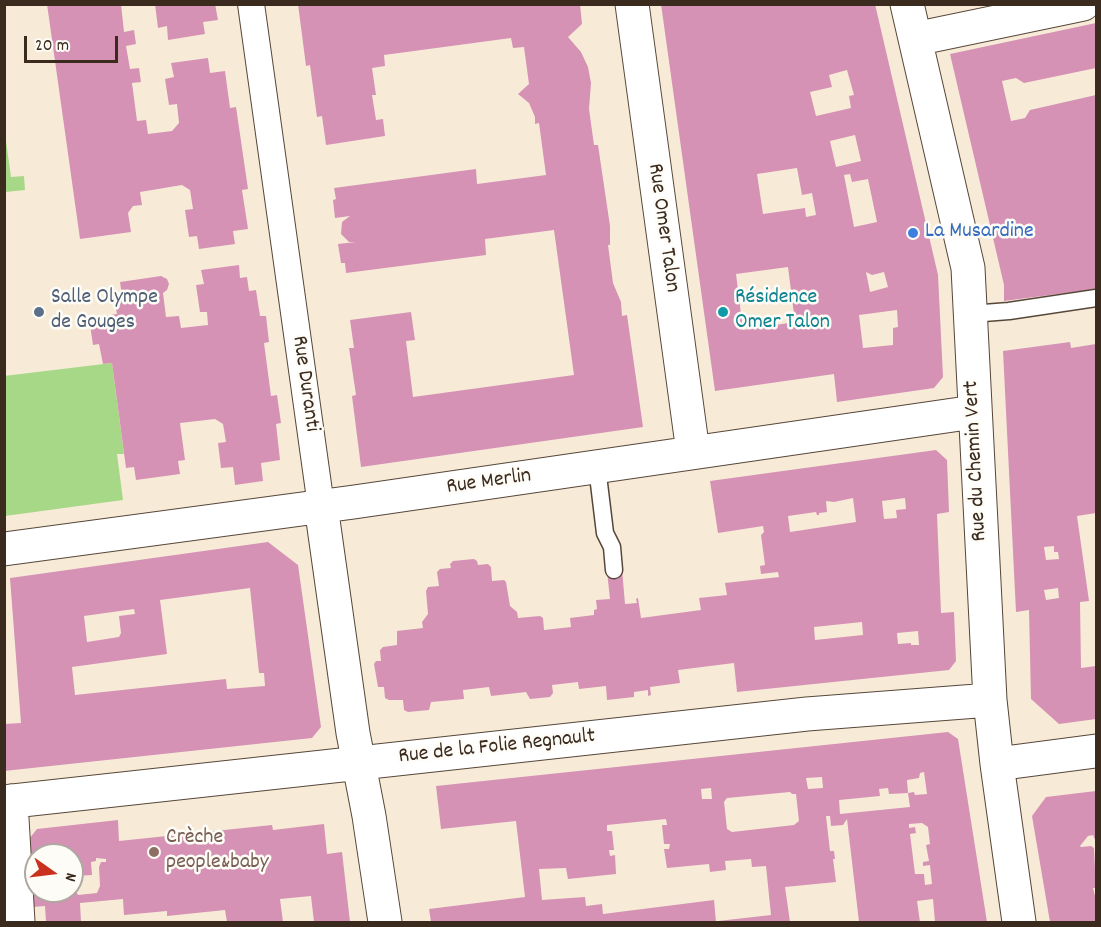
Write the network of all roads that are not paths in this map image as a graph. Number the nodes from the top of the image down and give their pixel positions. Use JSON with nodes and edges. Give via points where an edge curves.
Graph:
{"nodes":[{"id":1,"x":251,"y":4,"type":"edge"},
{"id":2,"x":632,"y":4,"type":"edge"},
{"id":3,"x":907,"y":4,"type":"edge"},
{"id":4,"x":1083,"y":4,"type":"edge"},
{"id":5,"x":915,"y":39,"type":"junction"},
{"id":6,"x":1096,"y":298,"type":"edge"},
{"id":7,"x":971,"y":314,"type":"junction"},
{"id":8,"x":974,"y":412,"type":"junction"},
{"id":9,"x":693,"y":452,"type":"junction"},
{"id":10,"x":597,"y":467,"type":"junction"},
{"id":11,"x":321,"y":506,"type":"junction"},
{"id":12,"x":4,"y":549,"type":"edge"},
{"id":13,"x":614,"y":570,"type":"dead end"},
{"id":14,"x":990,"y":700,"type":"junction"},
{"id":15,"x":1096,"y":751,"type":"edge"},
{"id":16,"x":359,"y":764,"type":"junction"},
{"id":17,"x":997,"y":764,"type":"junction"},
{"id":18,"x":8,"y":802,"type":"edge"},
{"id":19,"x":18,"y":922,"type":"edge"},
{"id":20,"x":384,"y":922,"type":"edge"},
{"id":21,"x":1019,"y":922,"type":"edge"}],
"edges":[{"from":1,"to":11,"type":"street","name":"Rue Duranti"},
{"from":2,"to":9,"type":"street","name":"Rue Omer Talon"},
{"from":3,"to":5,"type":"street","name":"Rue du Chemin Vert"},
{"from":4,"to":5,"type":"street"},
{"from":5,"to":7,"type":"street","name":"Rue du Chemin Vert","via":[[968,268]]},
{"from":6,"to":7,"type":"lane"},
{"from":7,"to":8,"type":"street","name":"Rue du Chemin Vert"},
{"from":8,"to":9,"type":"street","name":"Rue Merlin"},
{"from":8,"to":14,"type":"street","name":"Rue du Chemin Vert"},
{"from":9,"to":10,"type":"street","name":"Rue Merlin"},
{"from":10,"to":11,"type":"street","name":"Rue Merlin"},
{"from":10,"to":13,"type":"lane"},
{"from":11,"to":12,"type":"street","name":"Rue Merlin"},
{"from":11,"to":16,"type":"street","name":"Rue Duranti"},
{"from":14,"to":16,"type":"street","name":"Rue de la Folie Regnault","via":[[807,714]]},
{"from":14,"to":17,"type":"street","name":"Rue du Chemin Vert"},
{"from":15,"to":17,"type":"street"},
{"from":16,"to":18,"type":"street","name":"Rue de la Folie Regnault"},
{"from":16,"to":20,"type":"street","name":"Rue Duranti"},
{"from":17,"to":21,"type":"street","name":"Rue du Chemin Vert"},
{"from":18,"to":19,"type":"street"}]}
